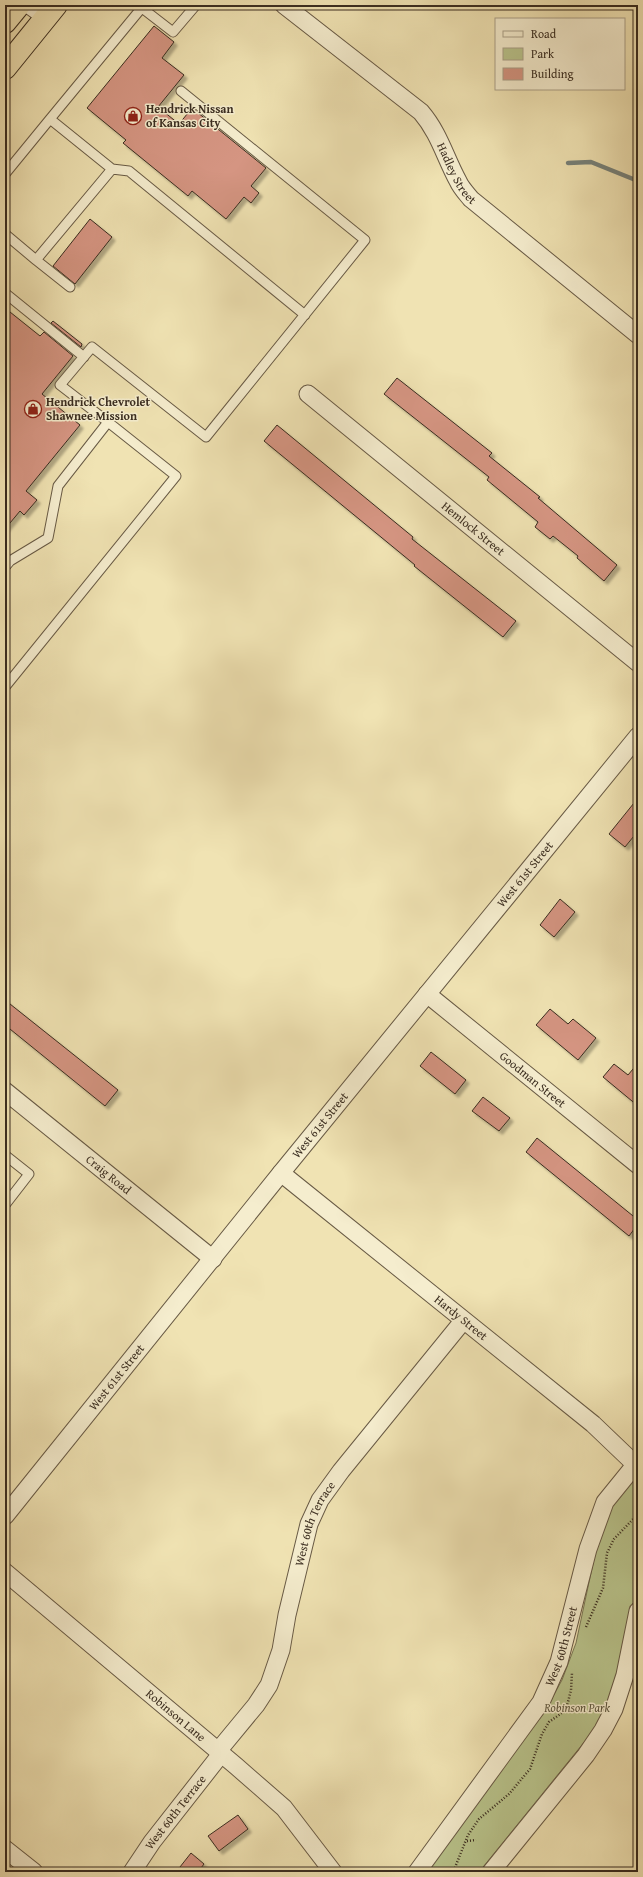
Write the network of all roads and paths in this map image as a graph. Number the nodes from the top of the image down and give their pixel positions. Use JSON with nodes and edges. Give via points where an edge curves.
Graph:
{"nodes":[{"id":1,"x":19,"y":5,"type":"edge"},
{"id":2,"x":196,"y":5,"type":"edge"},
{"id":3,"x":284,"y":5,"type":"edge"},
{"id":4,"x":143,"y":6,"type":"edge"},
{"id":5,"x":44,"y":9,"type":"edge"},
{"id":6,"x":5,"y":22,"type":"edge"},
{"id":7,"x":5,"y":68,"type":"edge"},
{"id":8,"x":181,"y":91,"type":"dead end"},
{"id":9,"x":50,"y":119,"type":"junction"},
{"id":10,"x":112,"y":168,"type":"junction"},
{"id":11,"x":5,"y":174,"type":"edge"},
{"id":12,"x":5,"y":234,"type":"edge"},
{"id":13,"x":36,"y":260,"type":"junction"},
{"id":14,"x":70,"y":287,"type":"dead end"},
{"id":15,"x":5,"y":293,"type":"edge"},
{"id":16,"x":305,"y":314,"type":"junction"},
{"id":17,"x":638,"y":335,"type":"edge"},
{"id":18,"x":84,"y":357,"type":"junction"},
{"id":19,"x":308,"y":394,"type":"dead end"},
{"id":20,"x":108,"y":422,"type":"junction"},
{"id":21,"x":5,"y":567,"type":"edge"},
{"id":22,"x":638,"y":663,"type":"edge"},
{"id":23,"x":5,"y":687,"type":"edge"},
{"id":24,"x":638,"y":736,"type":"edge"},
{"id":25,"x":428,"y":994,"type":"junction"},
{"id":26,"x":5,"y":1091,"type":"edge"},
{"id":27,"x":5,"y":1155,"type":"edge"},
{"id":28,"x":638,"y":1164,"type":"edge"},
{"id":29,"x":281,"y":1173,"type":"junction"},
{"id":30,"x":5,"y":1205,"type":"edge"},
{"id":31,"x":9,"y":1219,"type":"dead end"},
{"id":32,"x":5,"y":1224,"type":"edge"},
{"id":33,"x":213,"y":1259,"type":"junction"},
{"id":34,"x":463,"y":1321,"type":"junction"},
{"id":35,"x":636,"y":1466,"type":"edge"},
{"id":36,"x":5,"y":1516,"type":"edge"},
{"id":37,"x":5,"y":1572,"type":"edge"},
{"id":38,"x":638,"y":1611,"type":"edge"},
{"id":39,"x":219,"y":1753,"type":"junction"},
{"id":40,"x":476,"y":1840,"type":"dead end"},
{"id":41,"x":467,"y":1841,"type":"dead end"},
{"id":42,"x":5,"y":1849,"type":"edge"},
{"id":43,"x":34,"y":1872,"type":"edge"},
{"id":44,"x":132,"y":1872,"type":"edge"},
{"id":45,"x":333,"y":1872,"type":"edge"},
{"id":46,"x":417,"y":1872,"type":"edge"},
{"id":47,"x":491,"y":1872,"type":"edge"}],
"edges":[{"from":1,"to":6,"type":"highway"},
{"from":2,"to":4,"type":"lane","via":[[173,32]]},
{"from":3,"to":17,"type":"street","name":"Hadley Street","via":[[421,112],[441,141],[458,182],[471,199]]},
{"from":4,"to":9,"type":"lane"},
{"from":5,"to":7,"type":"highway"},
{"from":8,"to":16,"type":"lane","via":[[365,240]]},
{"from":9,"to":10,"type":"lane"},
{"from":9,"to":11,"type":"lane"},
{"from":10,"to":13,"type":"lane"},
{"from":10,"to":16,"type":"lane","via":[[129,171]]},
{"from":12,"to":13,"type":"lane"},
{"from":13,"to":14,"type":"lane"},
{"from":15,"to":18,"type":"lane"},
{"from":16,"to":18,"type":"lane","via":[[206,437],[92,347]]},
{"from":18,"to":20,"type":"lane","via":[[60,385]]},
{"from":19,"to":22,"type":"street","name":"Hemlock Street"},
{"from":20,"to":21,"type":"lane","via":[[58,486],[48,538],[10,561]]},
{"from":20,"to":23,"type":"lane","via":[[176,476]]},
{"from":24,"to":25,"type":"street","name":"West 61st Street"},
{"from":25,"to":28,"type":"street","name":"Goodman Street"},
{"from":25,"to":29,"type":"street","name":"West 61st Street"},
{"from":26,"to":33,"type":"street","name":"Craig Road"},
{"from":27,"to":30,"type":"lane","via":[[29,1174]]},
{"from":29,"to":33,"type":"street","name":"West 61st Street"},
{"from":29,"to":34,"type":"street","name":"Hardy Street"},
{"from":31,"to":32,"type":"path"},
{"from":33,"to":36,"type":"street","name":"West 61st Street"},
{"from":34,"to":35,"type":"street","name":"Hardy Street","via":[[593,1424]]},
{"from":34,"to":39,"type":"street","name":"West 60th Terrace","via":[[320,1500],[309,1524],[281,1650],[268,1685]]},
{"from":35,"to":46,"type":"street","name":"West 60th Street","via":[[605,1502],[588,1549],[559,1662],[541,1702]]},
{"from":37,"to":39,"type":"street","name":"Robinson Lane"},
{"from":38,"to":47,"type":"street","via":[[625,1675],[614,1709],[603,1730],[586,1755]]},
{"from":39,"to":44,"type":"street","name":"West 60th Terrace"},
{"from":39,"to":45,"type":"street","name":"Robinson Lane","via":[[284,1808]]},
{"from":40,"to":41,"type":"path"},
{"from":42,"to":43,"type":"street"}]}
